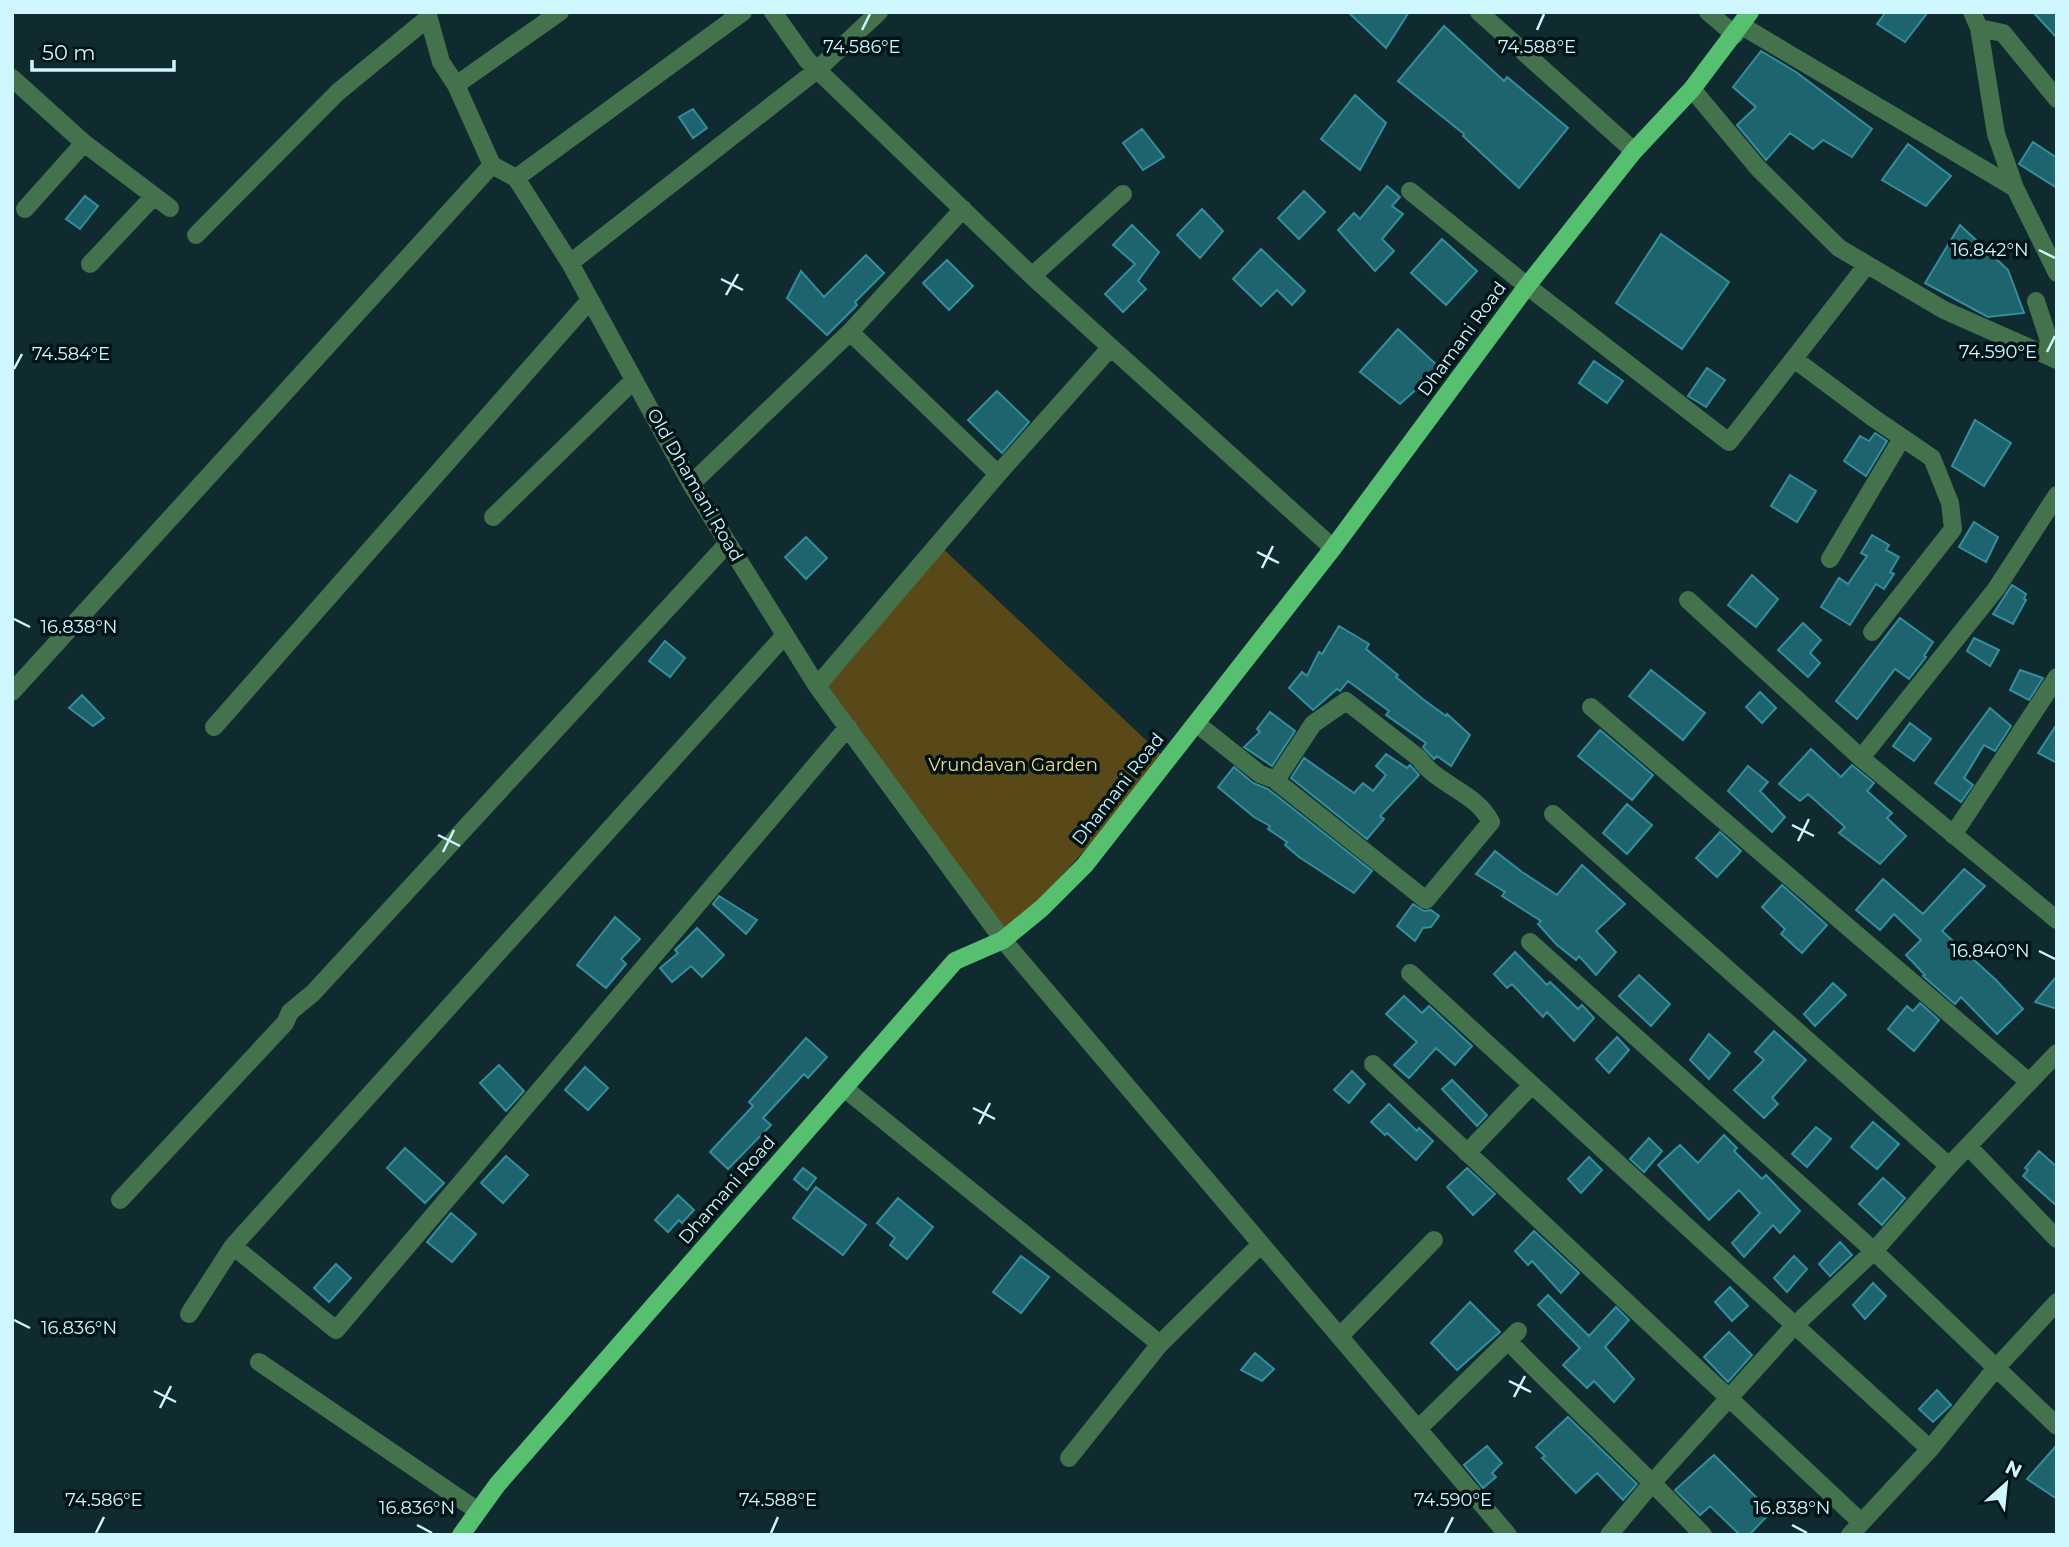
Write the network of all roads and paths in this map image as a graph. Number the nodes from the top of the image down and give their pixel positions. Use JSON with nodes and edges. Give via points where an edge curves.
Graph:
{"nodes":[{"id":1,"x":560,"y":12,"type":"edge"},
{"id":2,"x":743,"y":12,"type":"edge"},
{"id":3,"x":773,"y":12,"type":"edge"},
{"id":4,"x":879,"y":12,"type":"edge"},
{"id":5,"x":1479,"y":12,"type":"edge"},
{"id":6,"x":1708,"y":12,"type":"edge"},
{"id":7,"x":428,"y":15,"type":"edge"},
{"id":8,"x":1976,"y":20,"type":"edge"},
{"id":9,"x":1742,"y":24,"type":"edge"},
{"id":10,"x":817,"y":70,"type":"junction"},
{"id":11,"x":12,"y":78,"type":"edge"},
{"id":12,"x":456,"y":85,"type":"junction"},
{"id":13,"x":1692,"y":89,"type":"junction"},
{"id":14,"x":2057,"y":99,"type":"edge"},
{"id":15,"x":84,"y":143,"type":"junction"},
{"id":16,"x":1634,"y":151,"type":"junction"},
{"id":17,"x":492,"y":165,"type":"junction"},
{"id":18,"x":516,"y":178,"type":"junction"},
{"id":19,"x":2015,"y":187,"type":"junction"},
{"id":20,"x":1410,"y":191,"type":"dead end"},
{"id":21,"x":1123,"y":194,"type":"dead end"},
{"id":22,"x":154,"y":197,"type":"junction"},
{"id":23,"x":170,"y":208,"type":"dead end"},
{"id":24,"x":25,"y":209,"type":"dead end"},
{"id":25,"x":963,"y":209,"type":"junction"},
{"id":26,"x":196,"y":235,"type":"dead end"},
{"id":27,"x":570,"y":263,"type":"junction"},
{"id":28,"x":90,"y":264,"type":"dead end"},
{"id":29,"x":1866,"y":266,"type":"junction"},
{"id":30,"x":2057,"y":273,"type":"edge"},
{"id":31,"x":1032,"y":276,"type":"junction"},
{"id":32,"x":1527,"y":286,"type":"junction"},
{"id":33,"x":590,"y":300,"type":"junction"},
{"id":34,"x":2036,"y":302,"type":"dead end"},
{"id":35,"x":850,"y":332,"type":"junction"},
{"id":36,"x":1111,"y":348,"type":"junction"},
{"id":37,"x":1794,"y":359,"type":"junction"},
{"id":38,"x":2056,"y":360,"type":"edge"},
{"id":39,"x":634,"y":380,"type":"junction"},
{"id":40,"x":1902,"y":438,"type":"junction"},
{"id":41,"x":998,"y":474,"type":"junction"},
{"id":42,"x":691,"y":484,"type":"junction"},
{"id":43,"x":2057,"y":495,"type":"edge"},
{"id":44,"x":493,"y":517,"type":"dead end"},
{"id":45,"x":728,"y":543,"type":"junction"},
{"id":46,"x":1333,"y":548,"type":"junction"},
{"id":47,"x":1830,"y":559,"type":"dead end"},
{"id":48,"x":1688,"y":600,"type":"dead end"},
{"id":49,"x":1872,"y":632,"type":"dead end"},
{"id":50,"x":785,"y":635,"type":"junction"},
{"id":51,"x":2057,"y":677,"type":"edge"},
{"id":52,"x":817,"y":686,"type":"junction"},
{"id":53,"x":12,"y":692,"type":"edge"},
{"id":54,"x":1591,"y":707,"type":"dead end"},
{"id":55,"x":1196,"y":723,"type":"junction"},
{"id":56,"x":214,"y":727,"type":"dead end"},
{"id":57,"x":848,"y":727,"type":"junction"},
{"id":58,"x":1861,"y":758,"type":"junction"},
{"id":59,"x":1276,"y":781,"type":"dead end"},
{"id":60,"x":1553,"y":814,"type":"dead end"},
{"id":61,"x":1954,"y":835,"type":"junction"},
{"id":62,"x":2057,"y":920,"type":"edge"},
{"id":63,"x":1003,"y":940,"type":"junction"},
{"id":64,"x":1530,"y":943,"type":"dead end"},
{"id":65,"x":1410,"y":973,"type":"dead end"},
{"id":66,"x":2054,"y":1061,"type":"edge"},
{"id":67,"x":1373,"y":1064,"type":"dead end"},
{"id":68,"x":2029,"y":1082,"type":"junction"},
{"id":69,"x":1531,"y":1086,"type":"junction"},
{"id":70,"x":844,"y":1088,"type":"junction"},
{"id":71,"x":1968,"y":1146,"type":"junction"},
{"id":72,"x":1467,"y":1153,"type":"junction"},
{"id":73,"x":1949,"y":1166,"type":"junction"},
{"id":74,"x":120,"y":1200,"type":"dead end"},
{"id":75,"x":2057,"y":1239,"type":"edge"},
{"id":76,"x":1434,"y":1240,"type":"dead end"},
{"id":77,"x":1261,"y":1244,"type":"junction"},
{"id":78,"x":233,"y":1246,"type":"junction"},
{"id":79,"x":1874,"y":1251,"type":"junction"},
{"id":80,"x":2057,"y":1302,"type":"edge"},
{"id":81,"x":189,"y":1314,"type":"dead end"},
{"id":82,"x":1794,"y":1326,"type":"junction"},
{"id":83,"x":1340,"y":1336,"type":"junction"},
{"id":84,"x":1160,"y":1344,"type":"junction"},
{"id":85,"x":260,"y":1362,"type":"dead end"},
{"id":86,"x":1996,"y":1368,"type":"junction"},
{"id":87,"x":1728,"y":1399,"type":"junction"},
{"id":88,"x":2057,"y":1426,"type":"edge"},
{"id":89,"x":1418,"y":1429,"type":"junction"},
{"id":90,"x":1930,"y":1449,"type":"junction"},
{"id":91,"x":1069,"y":1458,"type":"dead end"},
{"id":92,"x":1653,"y":1482,"type":"junction"},
{"id":93,"x":478,"y":1511,"type":"junction"},
{"id":94,"x":1856,"y":1529,"type":"edge"},
{"id":95,"x":460,"y":1535,"type":"edge"},
{"id":96,"x":1508,"y":1535,"type":"edge"},
{"id":97,"x":1609,"y":1535,"type":"edge"},
{"id":98,"x":1703,"y":1535,"type":"edge"}],
"edges":[{"from":1,"to":12,"type":"street"},
{"from":2,"to":18,"type":"street"},
{"from":3,"to":10,"type":"street"},
{"from":4,"to":10,"type":"street"},
{"from":5,"to":16,"type":"street"},
{"from":6,"to":9,"type":"street"},
{"from":7,"to":12,"type":"street","via":[[441,62]]},
{"from":7,"to":26,"type":"street","via":[[338,92]]},
{"from":8,"to":14,"type":"street","via":[[2003,33]]},
{"from":8,"to":19,"type":"street","via":[[1996,134]]},
{"from":9,"to":13,"type":"main road","name":"Dhamani Road"},
{"from":9,"to":19,"type":"street"},
{"from":10,"to":25,"type":"street"},
{"from":10,"to":27,"type":"street"},
{"from":11,"to":15,"type":"street"},
{"from":12,"to":17,"type":"street"},
{"from":13,"to":16,"type":"main road","name":"Dhamani Road"},
{"from":13,"to":29,"type":"street","via":[[1758,168],[1839,248]]},
{"from":15,"to":22,"type":"street"},
{"from":15,"to":24,"type":"street"},
{"from":16,"to":32,"type":"main road","name":"Dhamani Road"},
{"from":17,"to":18,"type":"street","name":"Old Dhamani Road"},
{"from":17,"to":53,"type":"street"},
{"from":18,"to":27,"type":"street","name":"Old Dhamani Road"},
{"from":19,"to":30,"type":"street"},
{"from":20,"to":32,"type":"street"},
{"from":21,"to":31,"type":"street"},
{"from":22,"to":23,"type":"street"},
{"from":22,"to":28,"type":"street"},
{"from":25,"to":31,"type":"street"},
{"from":25,"to":35,"type":"street"},
{"from":27,"to":33,"type":"street","name":"Old Dhamani Road"},
{"from":29,"to":37,"type":"street"},
{"from":29,"to":38,"type":"street","via":[[1944,310]]},
{"from":31,"to":36,"type":"street"},
{"from":32,"to":37,"type":"street","via":[[1729,442]]},
{"from":32,"to":46,"type":"main road","name":"Dhamani Road"},
{"from":33,"to":39,"type":"street","name":"Old Dhamani Road"},
{"from":33,"to":56,"type":"street"},
{"from":34,"to":38,"type":"street"},
{"from":35,"to":41,"type":"street"},
{"from":35,"to":42,"type":"street"},
{"from":36,"to":41,"type":"street"},
{"from":36,"to":46,"type":"street"},
{"from":37,"to":40,"type":"street"},
{"from":39,"to":42,"type":"street","name":"Old Dhamani Road"},
{"from":39,"to":44,"type":"street"},
{"from":40,"to":47,"type":"street"},
{"from":40,"to":49,"type":"street","via":[[1932,458],[1950,503],[1954,529]]},
{"from":41,"to":52,"type":"street"},
{"from":42,"to":45,"type":"street","name":"Old Dhamani Road"},
{"from":43,"to":58,"type":"street","via":[[1996,589]]},
{"from":45,"to":50,"type":"street","name":"Old Dhamani Road"},
{"from":45,"to":74,"type":"street"},
{"from":46,"to":55,"type":"main road","name":"Dhamani Road"},
{"from":48,"to":58,"type":"street"},
{"from":50,"to":52,"type":"street","name":"Old Dhamani Road"},
{"from":50,"to":78,"type":"street"},
{"from":51,"to":61,"type":"street"},
{"from":52,"to":57,"type":"street","name":"Old Dhamani Road"},
{"from":54,"to":68,"type":"street"},
{"from":55,"to":59,"type":"street","via":[[1260,774],[1276,780],[1313,724],[1346,701],[1419,758],[1426,769],[1485,810],[1491,822],[1426,900]]},
{"from":55,"to":63,"type":"main road","name":"Dhamani Road","via":[[1085,865]]},
{"from":57,"to":63,"type":"street","name":"Old Dhamani Road"},
{"from":57,"to":78,"type":"street","via":[[336,1330]]},
{"from":58,"to":61,"type":"street"},
{"from":60,"to":73,"type":"street"},
{"from":61,"to":62,"type":"street"},
{"from":63,"to":70,"type":"main road","name":"Dhamani Road","via":[[955,961]]},
{"from":63,"to":77,"type":"street","name":"Old Dhamani Road"},
{"from":64,"to":79,"type":"street"},
{"from":65,"to":69,"type":"street"},
{"from":66,"to":68,"type":"street"},
{"from":67,"to":72,"type":"street"},
{"from":68,"to":71,"type":"street"},
{"from":69,"to":72,"type":"street"},
{"from":69,"to":82,"type":"street"},
{"from":70,"to":84,"type":"street"},
{"from":70,"to":93,"type":"main road","name":"Dhamani Road"},
{"from":71,"to":73,"type":"street"},
{"from":71,"to":75,"type":"street"},
{"from":72,"to":87,"type":"street"},
{"from":73,"to":79,"type":"street"},
{"from":76,"to":83,"type":"street"},
{"from":77,"to":83,"type":"street","name":"Old Dhamani Road"},
{"from":77,"to":84,"type":"street"},
{"from":78,"to":81,"type":"street"},
{"from":79,"to":82,"type":"street"},
{"from":79,"to":86,"type":"street"},
{"from":80,"to":86,"type":"street"},
{"from":82,"to":87,"type":"street"},
{"from":82,"to":90,"type":"street"},
{"from":83,"to":89,"type":"street","name":"Old Dhamani Road"},
{"from":84,"to":91,"type":"street"},
{"from":85,"to":93,"type":"street"},
{"from":86,"to":88,"type":"street"},
{"from":86,"to":90,"type":"street"},
{"from":87,"to":92,"type":"street"},
{"from":87,"to":94,"type":"street"},
{"from":89,"to":92,"type":"street","via":[[1513,1336],[1576,1411]]},
{"from":89,"to":96,"type":"street","name":"Old Dhamani Road"},
{"from":90,"to":94,"type":"street"},
{"from":92,"to":97,"type":"street"},
{"from":92,"to":98,"type":"street"},
{"from":93,"to":95,"type":"main road","name":"Dhamani Road"}]}
